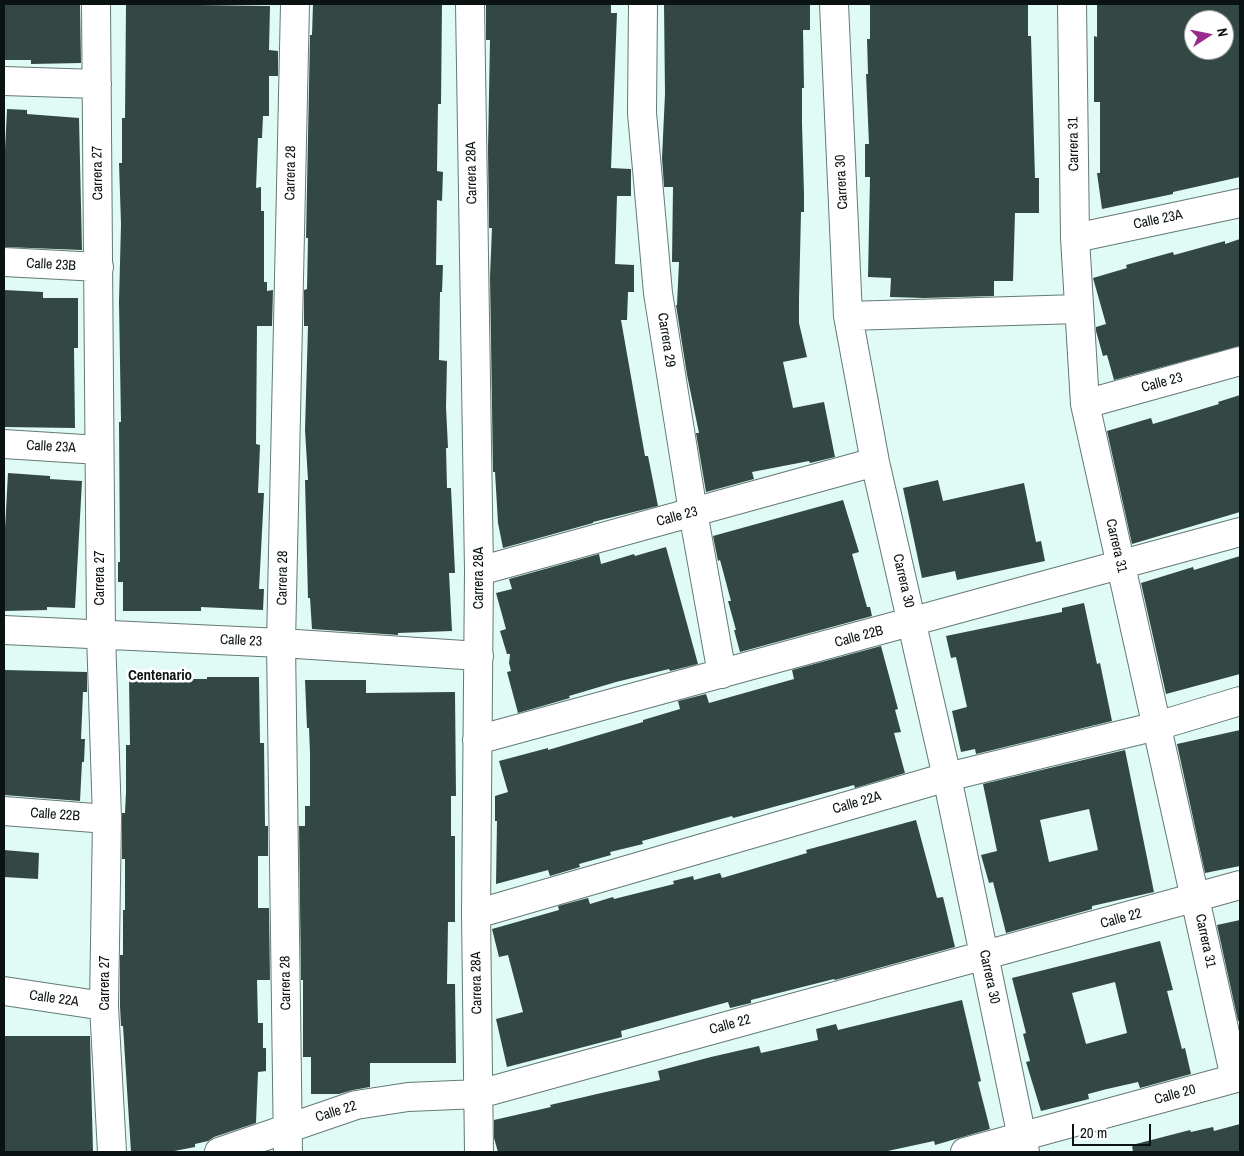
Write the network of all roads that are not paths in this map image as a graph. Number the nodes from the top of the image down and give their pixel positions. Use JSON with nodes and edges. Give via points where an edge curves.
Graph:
{"nodes":[{"id":1,"x":96,"y":4,"type":"edge"},
{"id":2,"x":295,"y":4,"type":"edge"},
{"id":3,"x":470,"y":4,"type":"edge"},
{"id":4,"x":643,"y":4,"type":"edge"},
{"id":5,"x":834,"y":4,"type":"edge"},
{"id":6,"x":1072,"y":4,"type":"edge"},
{"id":7,"x":4,"y":81,"type":"edge"},
{"id":8,"x":96,"y":84,"type":"junction"},
{"id":9,"x":1240,"y":203,"type":"edge"},
{"id":10,"x":1075,"y":238,"type":"junction"},
{"id":11,"x":4,"y":262,"type":"edge"},
{"id":12,"x":99,"y":267,"type":"junction"},
{"id":13,"x":1078,"y":309,"type":"junction"},
{"id":14,"x":848,"y":316,"type":"junction"},
{"id":15,"x":1240,"y":361,"type":"edge"},
{"id":16,"x":1084,"y":404,"type":"junction"},
{"id":17,"x":4,"y":444,"type":"edge"},
{"id":18,"x":99,"y":450,"type":"junction"},
{"id":19,"x":876,"y":462,"type":"junction"},
{"id":20,"x":693,"y":512,"type":"junction"},
{"id":21,"x":1240,"y":532,"type":"edge"},
{"id":22,"x":1121,"y":566,"type":"junction"},
{"id":23,"x":479,"y":571,"type":"junction"},
{"id":24,"x":913,"y":622,"type":"junction"},
{"id":25,"x":4,"y":630,"type":"edge"},
{"id":26,"x":101,"y":634,"type":"junction"},
{"id":27,"x":281,"y":643,"type":"junction"},
{"id":28,"x":479,"y":656,"type":"junction"},
{"id":29,"x":722,"y":674,"type":"junction"},
{"id":30,"x":1240,"y":701,"type":"edge"},
{"id":31,"x":1157,"y":726,"type":"junction"},
{"id":32,"x":477,"y":740,"type":"junction"},
{"id":33,"x":947,"y":777,"type":"junction"},
{"id":34,"x":4,"y":812,"type":"edge"},
{"id":35,"x":107,"y":819,"type":"junction"},
{"id":36,"x":1240,"y":886,"type":"edge"},
{"id":37,"x":1195,"y":898,"type":"junction"},
{"id":38,"x":476,"y":914,"type":"junction"},
{"id":39,"x":985,"y":956,"type":"junction"},
{"id":40,"x":4,"y":991,"type":"edge"},
{"id":41,"x":104,"y":1006,"type":"junction"},
{"id":42,"x":1238,"y":1077,"type":"edge"},
{"id":43,"x":479,"y":1094,"type":"junction"},
{"id":44,"x":288,"y":1140,"type":"edge"},
{"id":45,"x":1024,"y":1145,"type":"edge"},
{"id":46,"x":112,"y":1152,"type":"edge"},
{"id":47,"x":219,"y":1152,"type":"edge"},
{"id":48,"x":479,"y":1152,"type":"edge"},
{"id":49,"x":965,"y":1152,"type":"edge"}],
"edges":[{"from":1,"to":8,"type":"street","name":"Carrera 27"},
{"from":2,"to":27,"type":"street","name":"Carrera 28"},
{"from":3,"to":23,"type":"street","name":"Carrera 28A"},
{"from":4,"to":20,"type":"street","name":"Carrera 29","via":[[642,113],[658,293]]},
{"from":5,"to":14,"type":"street","name":"Carrera 30"},
{"from":6,"to":10,"type":"street","name":"Carrera 31"},
{"from":7,"to":8,"type":"street"},
{"from":8,"to":12,"type":"street","name":"Carrera 27"},
{"from":9,"to":10,"type":"street","name":"Calle 23A"},
{"from":10,"to":13,"type":"street","name":"Carrera 31"},
{"from":11,"to":12,"type":"street","name":"Calle 23B"},
{"from":12,"to":18,"type":"street","name":"Carrera 27"},
{"from":13,"to":14,"type":"street"},
{"from":13,"to":16,"type":"street","name":"Carrera 31"},
{"from":14,"to":19,"type":"street","name":"Carrera 30"},
{"from":15,"to":16,"type":"street","name":"Calle 23"},
{"from":16,"to":22,"type":"street","name":"Carrera 31"},
{"from":17,"to":18,"type":"street","name":"Calle 23A"},
{"from":18,"to":26,"type":"street","name":"Carrera 27"},
{"from":19,"to":20,"type":"street","name":"Calle 23"},
{"from":19,"to":24,"type":"street","name":"Carrera 30"},
{"from":20,"to":23,"type":"street","name":"Calle 23"},
{"from":20,"to":29,"type":"street","name":"Carrera 29"},
{"from":21,"to":22,"type":"street","name":"Calle 22B"},
{"from":22,"to":24,"type":"street","name":"Calle 22B"},
{"from":22,"to":31,"type":"street","name":"Carrera 31"},
{"from":23,"to":28,"type":"street","name":"Carrera 28A"},
{"from":24,"to":29,"type":"street","name":"Calle 22B"},
{"from":24,"to":33,"type":"street","name":"Carrera 30"},
{"from":25,"to":26,"type":"street","name":"Calle 23"},
{"from":26,"to":27,"type":"street","name":"Calle 23"},
{"from":26,"to":35,"type":"street","name":"Carrera 27"},
{"from":27,"to":28,"type":"street","name":"Calle 23"},
{"from":27,"to":44,"type":"street","name":"Carrera 28"},
{"from":28,"to":32,"type":"street","name":"Carrera 28A"},
{"from":29,"to":32,"type":"street","name":"Calle 22B"},
{"from":30,"to":31,"type":"street","name":"Calle 22A"},
{"from":31,"to":33,"type":"street","name":"Calle 22A"},
{"from":31,"to":37,"type":"street","name":"Carrera 31"},
{"from":32,"to":38,"type":"street","name":"Carrera 28A"},
{"from":33,"to":38,"type":"street","name":"Calle 22A"},
{"from":33,"to":39,"type":"street","name":"Carrera 30"},
{"from":34,"to":35,"type":"street","name":"Calle 22B"},
{"from":35,"to":41,"type":"street","name":"Carrera 27"},
{"from":36,"to":37,"type":"street","name":"Calle 22"},
{"from":37,"to":39,"type":"street","name":"Calle 22"},
{"from":37,"to":42,"type":"street","name":"Carrera 31"},
{"from":38,"to":43,"type":"street","name":"Carrera 28A"},
{"from":39,"to":43,"type":"street","name":"Calle 22"},
{"from":39,"to":45,"type":"street","name":"Carrera 30"},
{"from":40,"to":41,"type":"street","name":"Calle 22A"},
{"from":41,"to":46,"type":"street","name":"Carrera 27"},
{"from":42,"to":45,"type":"street","name":"Calle 20"},
{"from":43,"to":44,"type":"street","name":"Calle 22","via":[[408,1097],[356,1104]]},
{"from":43,"to":48,"type":"street","name":"Carrera 28A"},
{"from":44,"to":47,"type":"street","name":"Calle 22"},
{"from":45,"to":49,"type":"street","name":"Calle 20"}]}
